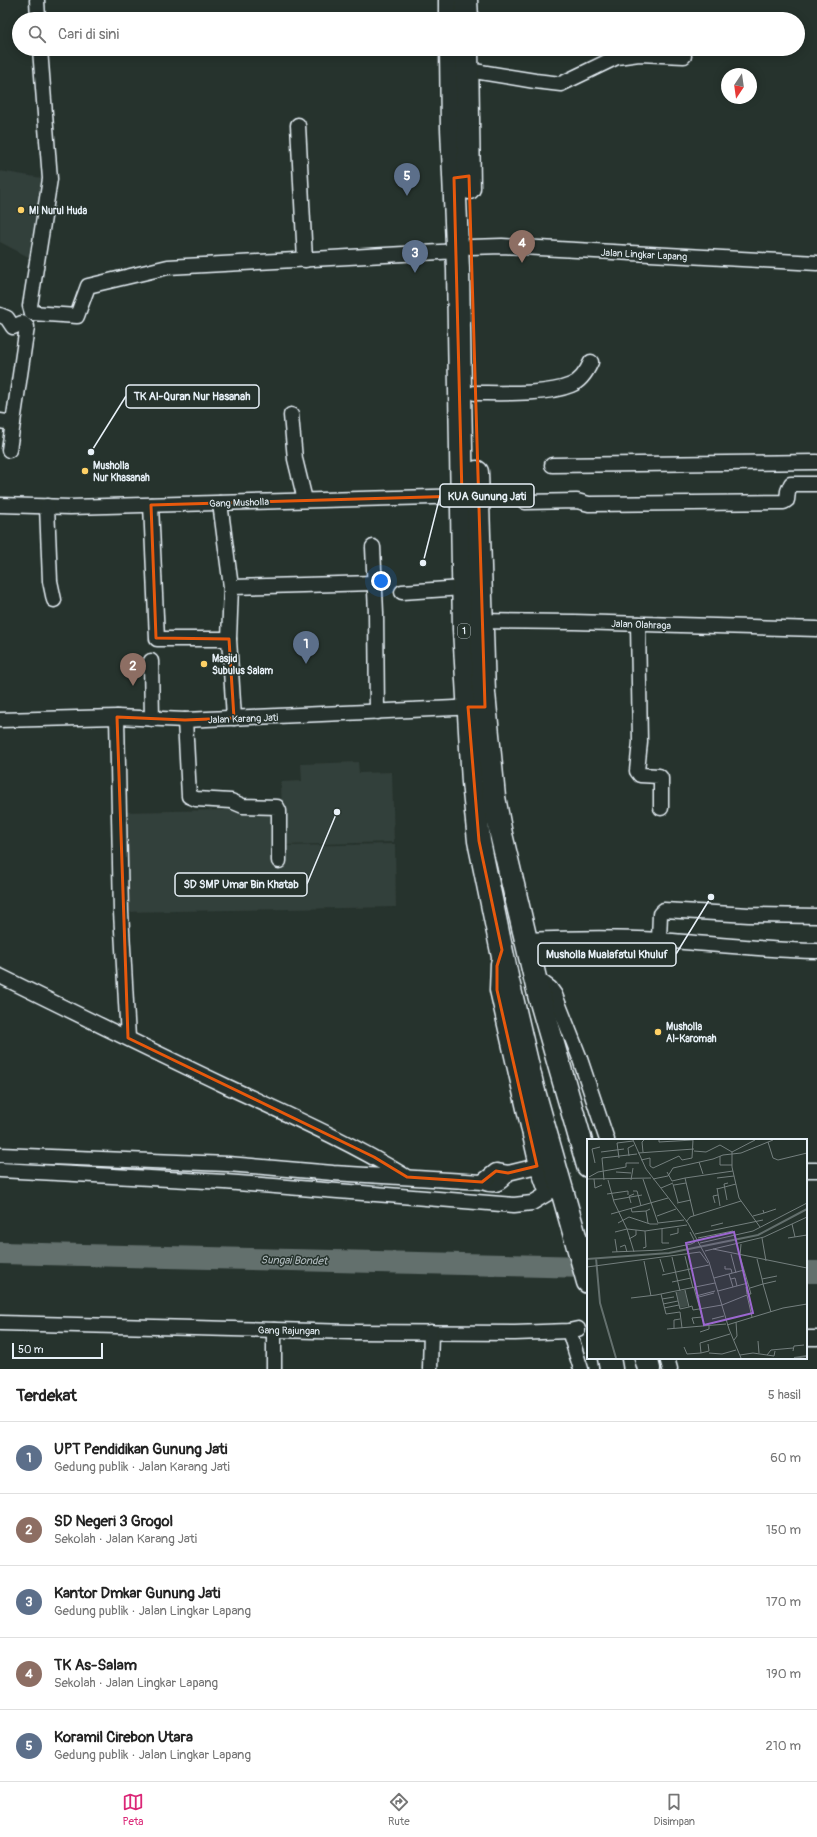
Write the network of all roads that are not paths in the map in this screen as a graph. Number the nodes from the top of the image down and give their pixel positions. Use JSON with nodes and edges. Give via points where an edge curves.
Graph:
{"nodes":[{"id":1,"x":37,"y":0,"type":"edge"},
{"id":2,"x":450,"y":0,"type":"edge"},
{"id":3,"x":466,"y":0,"type":"edge"},
{"id":4,"x":38,"y":12,"type":"edge"},
{"id":5,"x":450,"y":12,"type":"edge"},
{"id":6,"x":467,"y":12,"type":"edge"},
{"id":7,"x":41,"y":56,"type":"edge"},
{"id":8,"x":451,"y":56,"type":"edge"},
{"id":9,"x":624,"y":56,"type":"edge"},
{"id":10,"x":468,"y":59,"type":"edge"},
{"id":11,"x":298,"y":125,"type":"dead end"},
{"id":12,"x":461,"y":177,"type":"junction"},
{"id":13,"x":464,"y":259,"type":"junction"},
{"id":14,"x":304,"y":260,"type":"junction"},
{"id":15,"x":817,"y":263,"type":"edge"},
{"id":16,"x":0,"y":315,"type":"edge"},
{"id":17,"x":591,"y":362,"type":"dead end"},
{"id":18,"x":475,"y":393,"type":"junction"},
{"id":19,"x":291,"y":415,"type":"dead end"},
{"id":20,"x":7,"y":422,"type":"edge"},
{"id":21,"x":9,"y":450,"type":"dead end"},
{"id":22,"x":817,"y":462,"type":"edge"},
{"id":23,"x":552,"y":465,"type":"dead end"},
{"id":24,"x":817,"y":484,"type":"edge"},
{"id":25,"x":470,"y":496,"type":"junction"},
{"id":26,"x":305,"y":500,"type":"junction"},
{"id":27,"x":525,"y":502,"type":"dead end"},
{"id":28,"x":220,"y":503,"type":"junction"},
{"id":29,"x":0,"y":505,"type":"edge"},
{"id":30,"x":151,"y":505,"type":"junction"},
{"id":31,"x":47,"y":506,"type":"junction"},
{"id":32,"x":373,"y":547,"type":"dead end"},
{"id":33,"x":374,"y":583,"type":"junction"},
{"id":34,"x":231,"y":588,"type":"junction"},
{"id":35,"x":463,"y":588,"type":"junction"},
{"id":36,"x":402,"y":592,"type":"dead end"},
{"id":37,"x":54,"y":600,"type":"dead end"},
{"id":38,"x":473,"y":621,"type":"junction"},
{"id":39,"x":638,"y":624,"type":"junction"},
{"id":40,"x":817,"y":629,"type":"edge"},
{"id":41,"x":229,"y":639,"type":"junction"},
{"id":42,"x":151,"y":660,"type":"dead end"},
{"id":43,"x":476,"y":707,"type":"junction"},
{"id":44,"x":377,"y":712,"type":"junction"},
{"id":45,"x":117,"y":717,"type":"junction"},
{"id":46,"x":234,"y":718,"type":"junction"},
{"id":47,"x":152,"y":719,"type":"junction"},
{"id":48,"x":0,"y":720,"type":"edge"},
{"id":49,"x":185,"y":720,"type":"junction"},
{"id":50,"x":661,"y":808,"type":"dead end"},
{"id":51,"x":278,"y":861,"type":"dead end"},
{"id":52,"x":817,"y":916,"type":"edge"},
{"id":53,"x":525,"y":940,"type":"junction"},
{"id":54,"x":659,"y":940,"type":"junction"},
{"id":55,"x":502,"y":950,"type":"junction"},
{"id":56,"x":817,"y":951,"type":"edge"},
{"id":57,"x":0,"y":976,"type":"edge"},
{"id":58,"x":534,"y":976,"type":"junction"},
{"id":59,"x":128,"y":1038,"type":"junction"},
{"id":60,"x":607,"y":1139,"type":"edge"},
{"id":61,"x":0,"y":1155,"type":"edge"},
{"id":62,"x":587,"y":1162,"type":"edge"},
{"id":63,"x":537,"y":1166,"type":"junction"},
{"id":64,"x":0,"y":1170,"type":"edge"},
{"id":65,"x":407,"y":1177,"type":"junction"},
{"id":66,"x":587,"y":1279,"type":"edge"},
{"id":67,"x":0,"y":1322,"type":"edge"},
{"id":68,"x":274,"y":1330,"type":"junction"},
{"id":69,"x":430,"y":1332,"type":"junction"},
{"id":70,"x":609,"y":1359,"type":"edge"},
{"id":71,"x":646,"y":1359,"type":"edge"},
{"id":72,"x":667,"y":1359,"type":"edge"},
{"id":73,"x":274,"y":1369,"type":"edge"},
{"id":74,"x":430,"y":1369,"type":"edge"},
{"id":75,"x":581,"y":1369,"type":"edge"},
{"id":76,"x":611,"y":1369,"type":"edge"},
{"id":77,"x":649,"y":1369,"type":"edge"},
{"id":78,"x":670,"y":1369,"type":"edge"}],
"edges":[{"from":1,"to":4,"type":"street"},
{"from":2,"to":5,"type":"highway"},
{"from":3,"to":6,"type":"highway"},
{"from":7,"to":14,"type":"street","name":"Jalan Lingkar Lapang","via":[[50,179],[30,312],[77,316],[88,286],[168,267]]},
{"from":8,"to":12,"type":"highway","number":"1","via":[[452,128]]},
{"from":9,"to":10,"type":"street","via":[[617,57],[561,84],[535,81]]},
{"from":10,"to":12,"type":"highway","number":"1"},
{"from":11,"to":14,"type":"street"},
{"from":12,"to":13,"type":"highway","number":"1"},
{"from":13,"to":14,"type":"street","name":"Jalan Lingkar Lapang"},
{"from":13,"to":15,"type":"street","name":"Jalan Lingkar Lapang","via":[[502,246]]},
{"from":13,"to":18,"type":"highway","number":"1"},
{"from":13,"to":25,"type":"highway","number":"1"},
{"from":16,"to":20,"type":"street","via":[[7,318],[13,327],[22,323],[27,327]]},
{"from":17,"to":18,"type":"street","via":[[587,371],[572,385],[537,392]]},
{"from":18,"to":25,"type":"highway","number":"1"},
{"from":19,"to":26,"type":"street","via":[[294,459]]},
{"from":20,"to":21,"type":"street"},
{"from":22,"to":23,"type":"street"},
{"from":24,"to":27,"type":"street","via":[[791,484],[787,500],[784,502]]},
{"from":25,"to":26,"type":"street","name":"Gang Musholla"},
{"from":25,"to":35,"type":"highway","number":"1"},
{"from":25,"to":38,"type":"highway","number":"1"},
{"from":26,"to":28,"type":"street","name":"Gang Musholla"},
{"from":28,"to":30,"type":"street","name":"Gang Musholla"},
{"from":28,"to":34,"type":"street"},
{"from":29,"to":31,"type":"street","name":"Gang Musholla"},
{"from":30,"to":31,"type":"street","name":"Gang Musholla"},
{"from":30,"to":41,"type":"street","via":[[157,640]]},
{"from":31,"to":37,"type":"street","via":[[50,581]]},
{"from":32,"to":33,"type":"street"},
{"from":33,"to":34,"type":"street"},
{"from":33,"to":44,"type":"street"},
{"from":34,"to":41,"type":"street"},
{"from":35,"to":36,"type":"street"},
{"from":35,"to":38,"type":"highway","number":"1"},
{"from":38,"to":39,"type":"street","name":"Jalan Olahraga"},
{"from":38,"to":43,"type":"highway","number":"1"},
{"from":39,"to":40,"type":"street","name":"Jalan Olahraga"},
{"from":39,"to":50,"type":"street","via":[[640,742],[637,771],[640,775],[661,778]]},
{"from":41,"to":46,"type":"street"},
{"from":42,"to":47,"type":"street"},
{"from":43,"to":44,"type":"street","name":"Jalan Karang Jati"},
{"from":43,"to":53,"type":"highway","number":"1"},
{"from":43,"to":55,"type":"highway","number":"1","via":[[479,841]]},
{"from":44,"to":46,"type":"street","name":"Jalan Karang Jati"},
{"from":45,"to":47,"type":"street","name":"Jalan Karang Jati"},
{"from":45,"to":48,"type":"street","name":"Jalan Karang Jati"},
{"from":45,"to":59,"type":"street","via":[[121,912]]},
{"from":46,"to":49,"type":"street","name":"Jalan Karang Jati"},
{"from":47,"to":49,"type":"street","name":"Jalan Karang Jati"},
{"from":49,"to":51,"type":"street","via":[[189,796],[196,799],[231,801],[243,806],[277,806]]},
{"from":52,"to":54,"type":"street","via":[[664,910],[660,914]]},
{"from":53,"to":54,"type":"street"},
{"from":53,"to":58,"type":"highway","number":"1"},
{"from":54,"to":56,"type":"street"},
{"from":55,"to":63,"type":"street","via":[[497,966],[497,990]]},
{"from":55,"to":66,"type":"highway","number":"1","via":[[533,1088]]},
{"from":57,"to":59,"type":"street"},
{"from":58,"to":60,"type":"street","via":[[550,988],[558,1002]]},
{"from":58,"to":62,"type":"highway","number":"1"},
{"from":59,"to":65,"type":"street","via":[[367,1154]]},
{"from":61,"to":65,"type":"street","via":[[228,1164]]},
{"from":63,"to":64,"type":"street","via":[[546,1194],[532,1203],[514,1206],[225,1182]]},
{"from":63,"to":65,"type":"street","via":[[508,1173],[496,1171],[482,1182]]},
{"from":67,"to":68,"type":"street","name":"Gang Rajungan"},
{"from":68,"to":69,"type":"street","name":"Gang Rajungan"},
{"from":68,"to":73,"type":"street"},
{"from":69,"to":74,"type":"street"},
{"from":69,"to":75,"type":"street","name":"Gang Rajungan","via":[[573,1330]]},
{"from":70,"to":76,"type":"highway"},
{"from":71,"to":77,"type":"highway"},
{"from":72,"to":78,"type":"street"}]}
